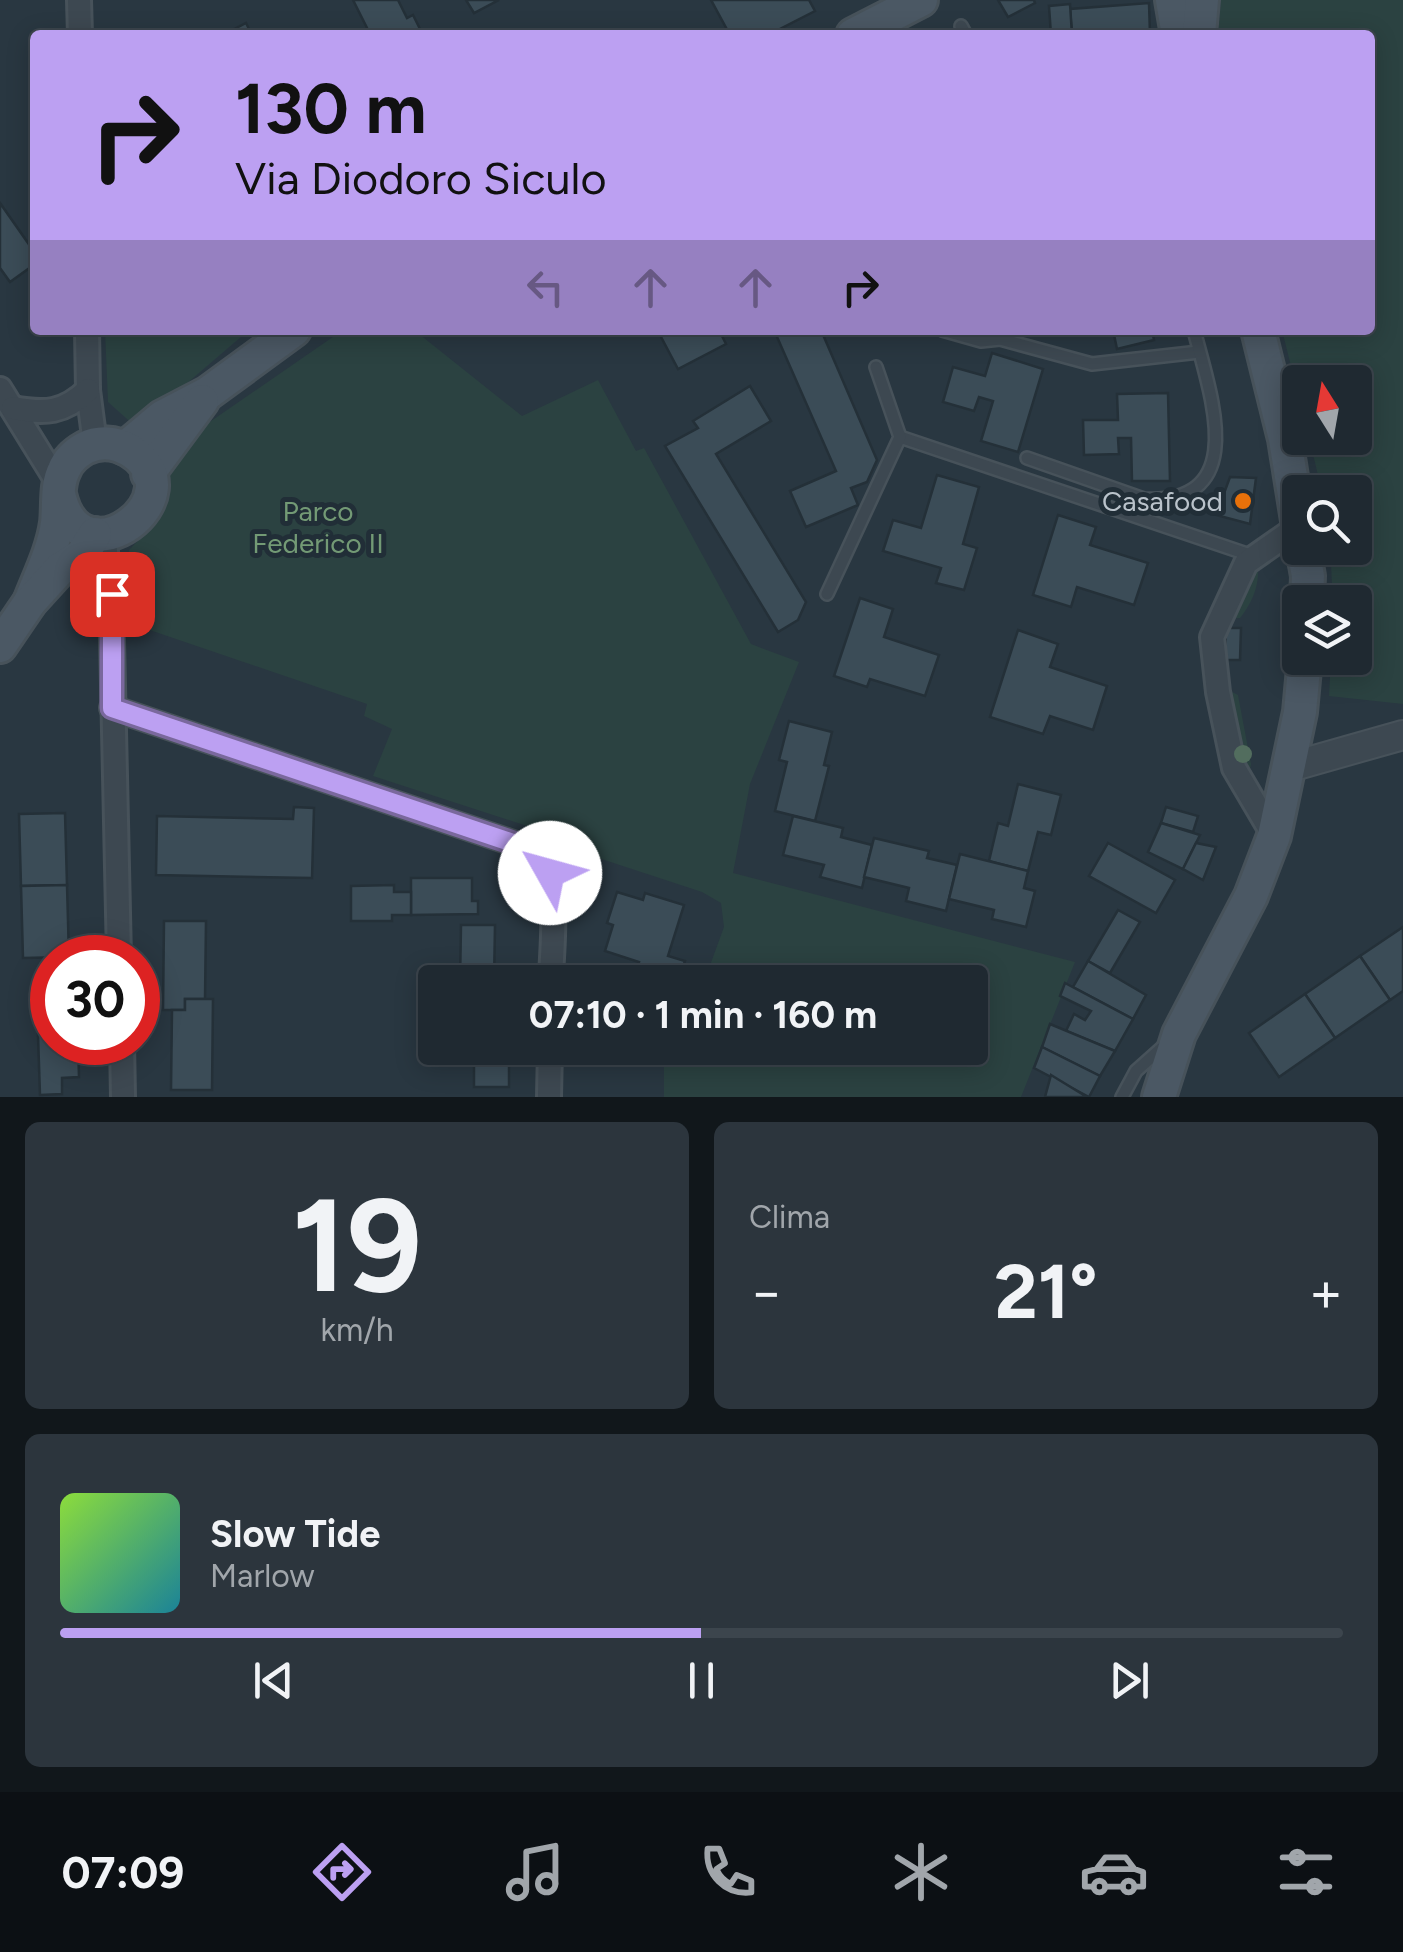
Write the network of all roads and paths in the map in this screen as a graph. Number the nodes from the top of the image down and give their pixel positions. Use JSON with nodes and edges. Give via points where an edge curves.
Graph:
{"nodes":[{"id":1,"x":79,"y":0,"type":"edge"},
{"id":2,"x":920,"y":0,"type":"edge"},
{"id":3,"x":1172,"y":0,"type":"edge"},
{"id":4,"x":1202,"y":0,"type":"edge"},
{"id":5,"x":80,"y":30,"type":"edge"},
{"id":6,"x":863,"y":30,"type":"edge"},
{"id":7,"x":1177,"y":30,"type":"edge"},
{"id":8,"x":1199,"y":30,"type":"edge"},
{"id":9,"x":87,"y":335,"type":"edge"},
{"id":10,"x":287,"y":335,"type":"edge"},
{"id":11,"x":962,"y":335,"type":"edge"},
{"id":12,"x":1195,"y":335,"type":"edge"},
{"id":13,"x":1259,"y":335,"type":"edge"},
{"id":14,"x":1199,"y":352,"type":"junction"},
{"id":15,"x":876,"y":367,"type":"dead end"},
{"id":16,"x":88,"y":390,"type":"junction"},
{"id":17,"x":208,"y":392,"type":"junction"},
{"id":18,"x":7,"y":398,"type":"edge"},
{"id":19,"x":900,"y":437,"type":"junction"},
{"id":20,"x":38,"y":448,"type":"junction"},
{"id":21,"x":99,"y":448,"type":"junction"},
{"id":22,"x":1027,"y":458,"type":"dead end"},
{"id":23,"x":148,"y":474,"type":"junction"},
{"id":24,"x":1291,"y":475,"type":"edge"},
{"id":25,"x":59,"y":490,"type":"junction"},
{"id":26,"x":110,"y":532,"type":"junction"},
{"id":27,"x":1282,"y":539,"type":"edge"},
{"id":28,"x":1253,"y":556,"type":"junction"},
{"id":29,"x":827,"y":594,"type":"dead end"},
{"id":30,"x":30,"y":602,"type":"junction"},
{"id":31,"x":0,"y":646,"type":"edge"},
{"id":32,"x":1303,"y":675,"type":"edge"},
{"id":33,"x":112,"y":708,"type":"junction"},
{"id":34,"x":1403,"y":735,"type":"edge"},
{"id":35,"x":1290,"y":768,"type":"junction"},
{"id":36,"x":1274,"y":836,"type":"junction"},
{"id":37,"x":118,"y":935,"type":"edge"},
{"id":38,"x":551,"y":965,"type":"edge"},
{"id":39,"x":1179,"y":1034,"type":"junction"},
{"id":40,"x":123,"y":1065,"type":"edge"},
{"id":41,"x":550,"y":1065,"type":"edge"},
{"id":42,"x":124,"y":1097,"type":"edge"},
{"id":43,"x":549,"y":1097,"type":"edge"},
{"id":44,"x":1122,"y":1097,"type":"edge"},
{"id":45,"x":1158,"y":1097,"type":"edge"}],
"edges":[{"from":1,"to":5,"type":"street"},
{"from":2,"to":6,"type":"main road"},
{"from":3,"to":7,"type":"main road"},
{"from":4,"to":8,"type":"main road"},
{"from":9,"to":16,"type":"street"},
{"from":10,"to":17,"type":"main road"},
{"from":11,"to":14,"type":"lane","via":[[1092,364]]},
{"from":12,"to":14,"type":"lane"},
{"from":13,"to":24,"type":"main road"},
{"from":14,"to":22,"type":"lane","via":[[1218,446],[1197,486],[1164,500],[1144,499]]},
{"from":15,"to":19,"type":"lane"},
{"from":16,"to":18,"type":"street","via":[[60,411],[38,413]]},
{"from":16,"to":21,"type":"street"},
{"from":17,"to":21,"type":"main road"},
{"from":17,"to":23,"type":"main road"},
{"from":18,"to":20,"type":"street"},
{"from":19,"to":28,"type":"lane"},
{"from":19,"to":29,"type":"lane"},
{"from":20,"to":21,"type":"street","via":[[61,454]]},
{"from":20,"to":25,"type":"street"},
{"from":21,"to":23,"type":"main road","via":[[135,454]]},
{"from":21,"to":25,"type":"main road","via":[[64,468]]},
{"from":23,"to":26,"type":"main road","via":[[146,509]]},
{"from":25,"to":26,"type":"main road","via":[[67,514],[83,529]]},
{"from":25,"to":30,"type":"main road","via":[[50,552]]},
{"from":26,"to":30,"type":"main road","via":[[60,569]]},
{"from":26,"to":33,"type":"street"},
{"from":27,"to":28,"type":"street"},
{"from":28,"to":36,"type":"street","via":[[1219,618],[1212,652],[1234,768]]},
{"from":30,"to":31,"type":"main road"},
{"from":32,"to":35,"type":"main road"},
{"from":33,"to":37,"type":"street"},
{"from":33,"to":38,"type":"street","via":[[536,855],[550,873]]},
{"from":34,"to":35,"type":"street"},
{"from":35,"to":36,"type":"main road"},
{"from":36,"to":39,"type":"main road","via":[[1251,896]]},
{"from":39,"to":44,"type":"lane","via":[[1136,1071]]},
{"from":39,"to":45,"type":"main road"},
{"from":40,"to":42,"type":"street"},
{"from":41,"to":43,"type":"street"}]}
